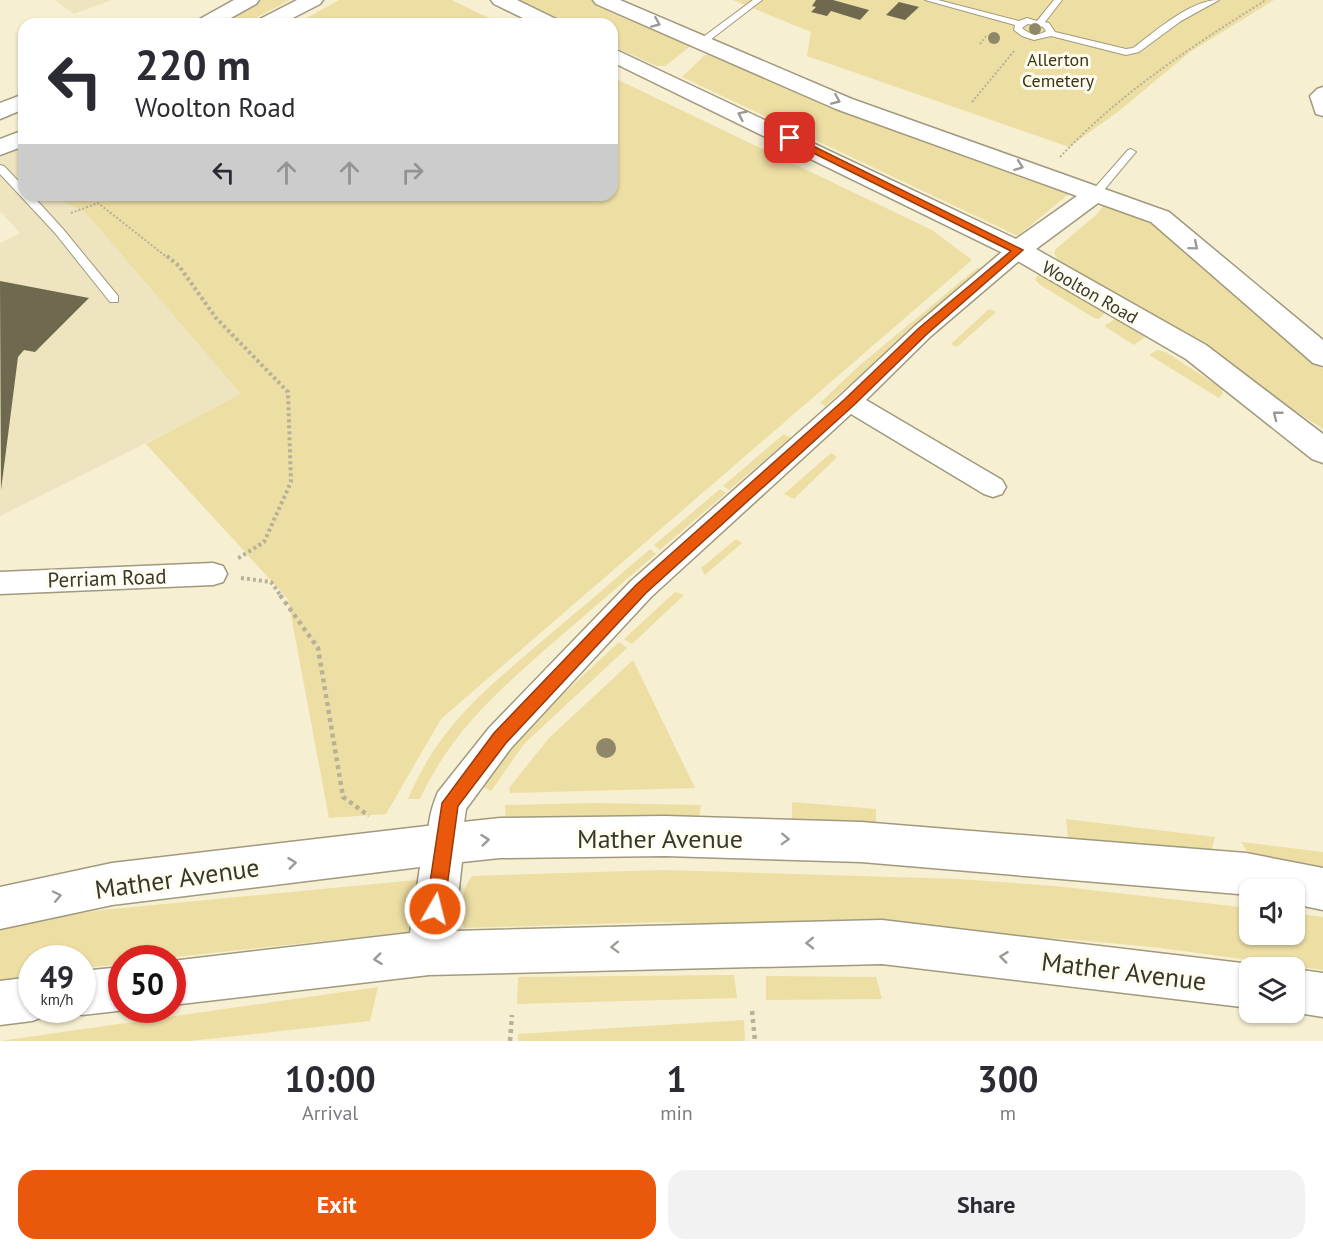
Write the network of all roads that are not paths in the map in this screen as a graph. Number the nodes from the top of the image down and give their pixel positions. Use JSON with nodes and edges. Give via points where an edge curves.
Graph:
{"nodes":[{"id":1,"x":249,"y":0,"type":"edge"},
{"id":2,"x":313,"y":0,"type":"edge"},
{"id":3,"x":501,"y":0,"type":"edge"},
{"id":4,"x":603,"y":0,"type":"edge"},
{"id":5,"x":758,"y":0,"type":"edge"},
{"id":6,"x":928,"y":0,"type":"edge"},
{"id":7,"x":1058,"y":0,"type":"edge"},
{"id":8,"x":1215,"y":0,"type":"edge"},
{"id":9,"x":216,"y":18,"type":"edge"},
{"id":10,"x":277,"y":18,"type":"edge"},
{"id":11,"x":538,"y":18,"type":"edge"},
{"id":12,"x":1040,"y":23,"type":"junction"},
{"id":13,"x":1019,"y":24,"type":"junction"},
{"id":14,"x":1050,"y":33,"type":"junction"},
{"id":15,"x":618,"y":54,"type":"edge"},
{"id":16,"x":680,"y":59,"type":"junction"},
{"id":17,"x":1323,"y":93,"type":"edge"},
{"id":18,"x":18,"y":104,"type":"edge"},
{"id":19,"x":1323,"y":110,"type":"edge"},
{"id":20,"x":0,"y":112,"type":"edge"},
{"id":21,"x":18,"y":140,"type":"edge"},
{"id":22,"x":0,"y":148,"type":"edge"},
{"id":23,"x":1131,"y":152,"type":"dead end"},
{"id":24,"x":0,"y":168,"type":"edge"},
{"id":25,"x":18,"y":187,"type":"edge"},
{"id":26,"x":1095,"y":194,"type":"junction"},
{"id":27,"x":31,"y":201,"type":"edge"},
{"id":28,"x":1018,"y":250,"type":"junction"},
{"id":29,"x":114,"y":299,"type":"dead end"},
{"id":30,"x":1323,"y":356,"type":"edge"},
{"id":31,"x":849,"y":402,"type":"junction"},
{"id":32,"x":1323,"y":451,"type":"edge"},
{"id":33,"x":993,"y":487,"type":"dead end"},
{"id":34,"x":213,"y":574,"type":"road end"},
{"id":35,"x":0,"y":582,"type":"edge"},
{"id":36,"x":444,"y":844,"type":"junction"},
{"id":37,"x":1323,"y":889,"type":"edge"},
{"id":38,"x":0,"y":908,"type":"edge"},
{"id":39,"x":429,"y":952,"type":"junction"},
{"id":40,"x":186,"y":981,"type":"edge"},
{"id":41,"x":1239,"y":985,"type":"edge"},
{"id":42,"x":1305,"y":992,"type":"edge"},
{"id":43,"x":1323,"y":994,"type":"edge"},
{"id":44,"x":18,"y":1001,"type":"edge"},
{"id":45,"x":0,"y":1003,"type":"edge"}],
"edges":[{"from":1,"to":9,"type":"main road"},
{"from":2,"to":10,"type":"main road"},
{"from":3,"to":11,"type":"main road"},
{"from":4,"to":16,"type":"main road","name":"Woolton Road","one_way":true},
{"from":5,"to":16,"type":"lane"},
{"from":6,"to":13,"type":"lane"},
{"from":7,"to":12,"type":"lane"},
{"from":8,"to":14,"type":"lane","via":[[1136,50],[1126,52]]},
{"from":12,"to":13,"type":"lane"},
{"from":12,"to":14,"type":"lane","via":[[1049,27]]},
{"from":13,"to":14,"type":"lane","via":[[1019,31],[1027,36]]},
{"from":15,"to":16,"type":"main road","name":"Woolton Road"},
{"from":16,"to":26,"type":"main road","name":"Woolton Road","one_way":true,"via":[[844,104]]},
{"from":28,"to":16,"type":"main road","name":"Woolton Road","one_way":true},
{"from":17,"to":19,"type":"street","via":[[1319,96]]},
{"from":18,"to":20,"type":"main road"},
{"from":21,"to":22,"type":"main road"},
{"from":23,"to":26,"type":"lane"},
{"from":24,"to":25,"type":"lane"},
{"from":26,"to":28,"type":"main road"},
{"from":26,"to":30,"type":"main road","name":"Woolton Road","one_way":true,"via":[[1160,217]]},
{"from":27,"to":29,"type":"lane"},
{"from":28,"to":31,"type":"street","via":[[923,331]]},
{"from":32,"to":28,"type":"main road","name":"Woolton Road","one_way":true,"via":[[1196,352]]},
{"from":31,"to":33,"type":"street"},
{"from":31,"to":36,"type":"street","via":[[641,589],[500,738],[450,803]]},
{"from":34,"to":35,"type":"street","name":"Perriam Road"},
{"from":36,"to":37,"type":"main road","name":"Mather Avenue","one_way":true,"via":[[500,838],[665,836],[861,842],[1246,874]]},
{"from":38,"to":36,"type":"main road","name":"Mather Avenue","one_way":true,"via":[[112,884]]},
{"from":36,"to":39,"type":"main road"},
{"from":39,"to":40,"type":"main road","name":"Mather Avenue","one_way":true},
{"from":41,"to":39,"type":"main road","name":"Mather Avenue","one_way":true,"via":[[882,942]]},
{"from":42,"to":43,"type":"main road"},
{"from":44,"to":45,"type":"main road"}]}
